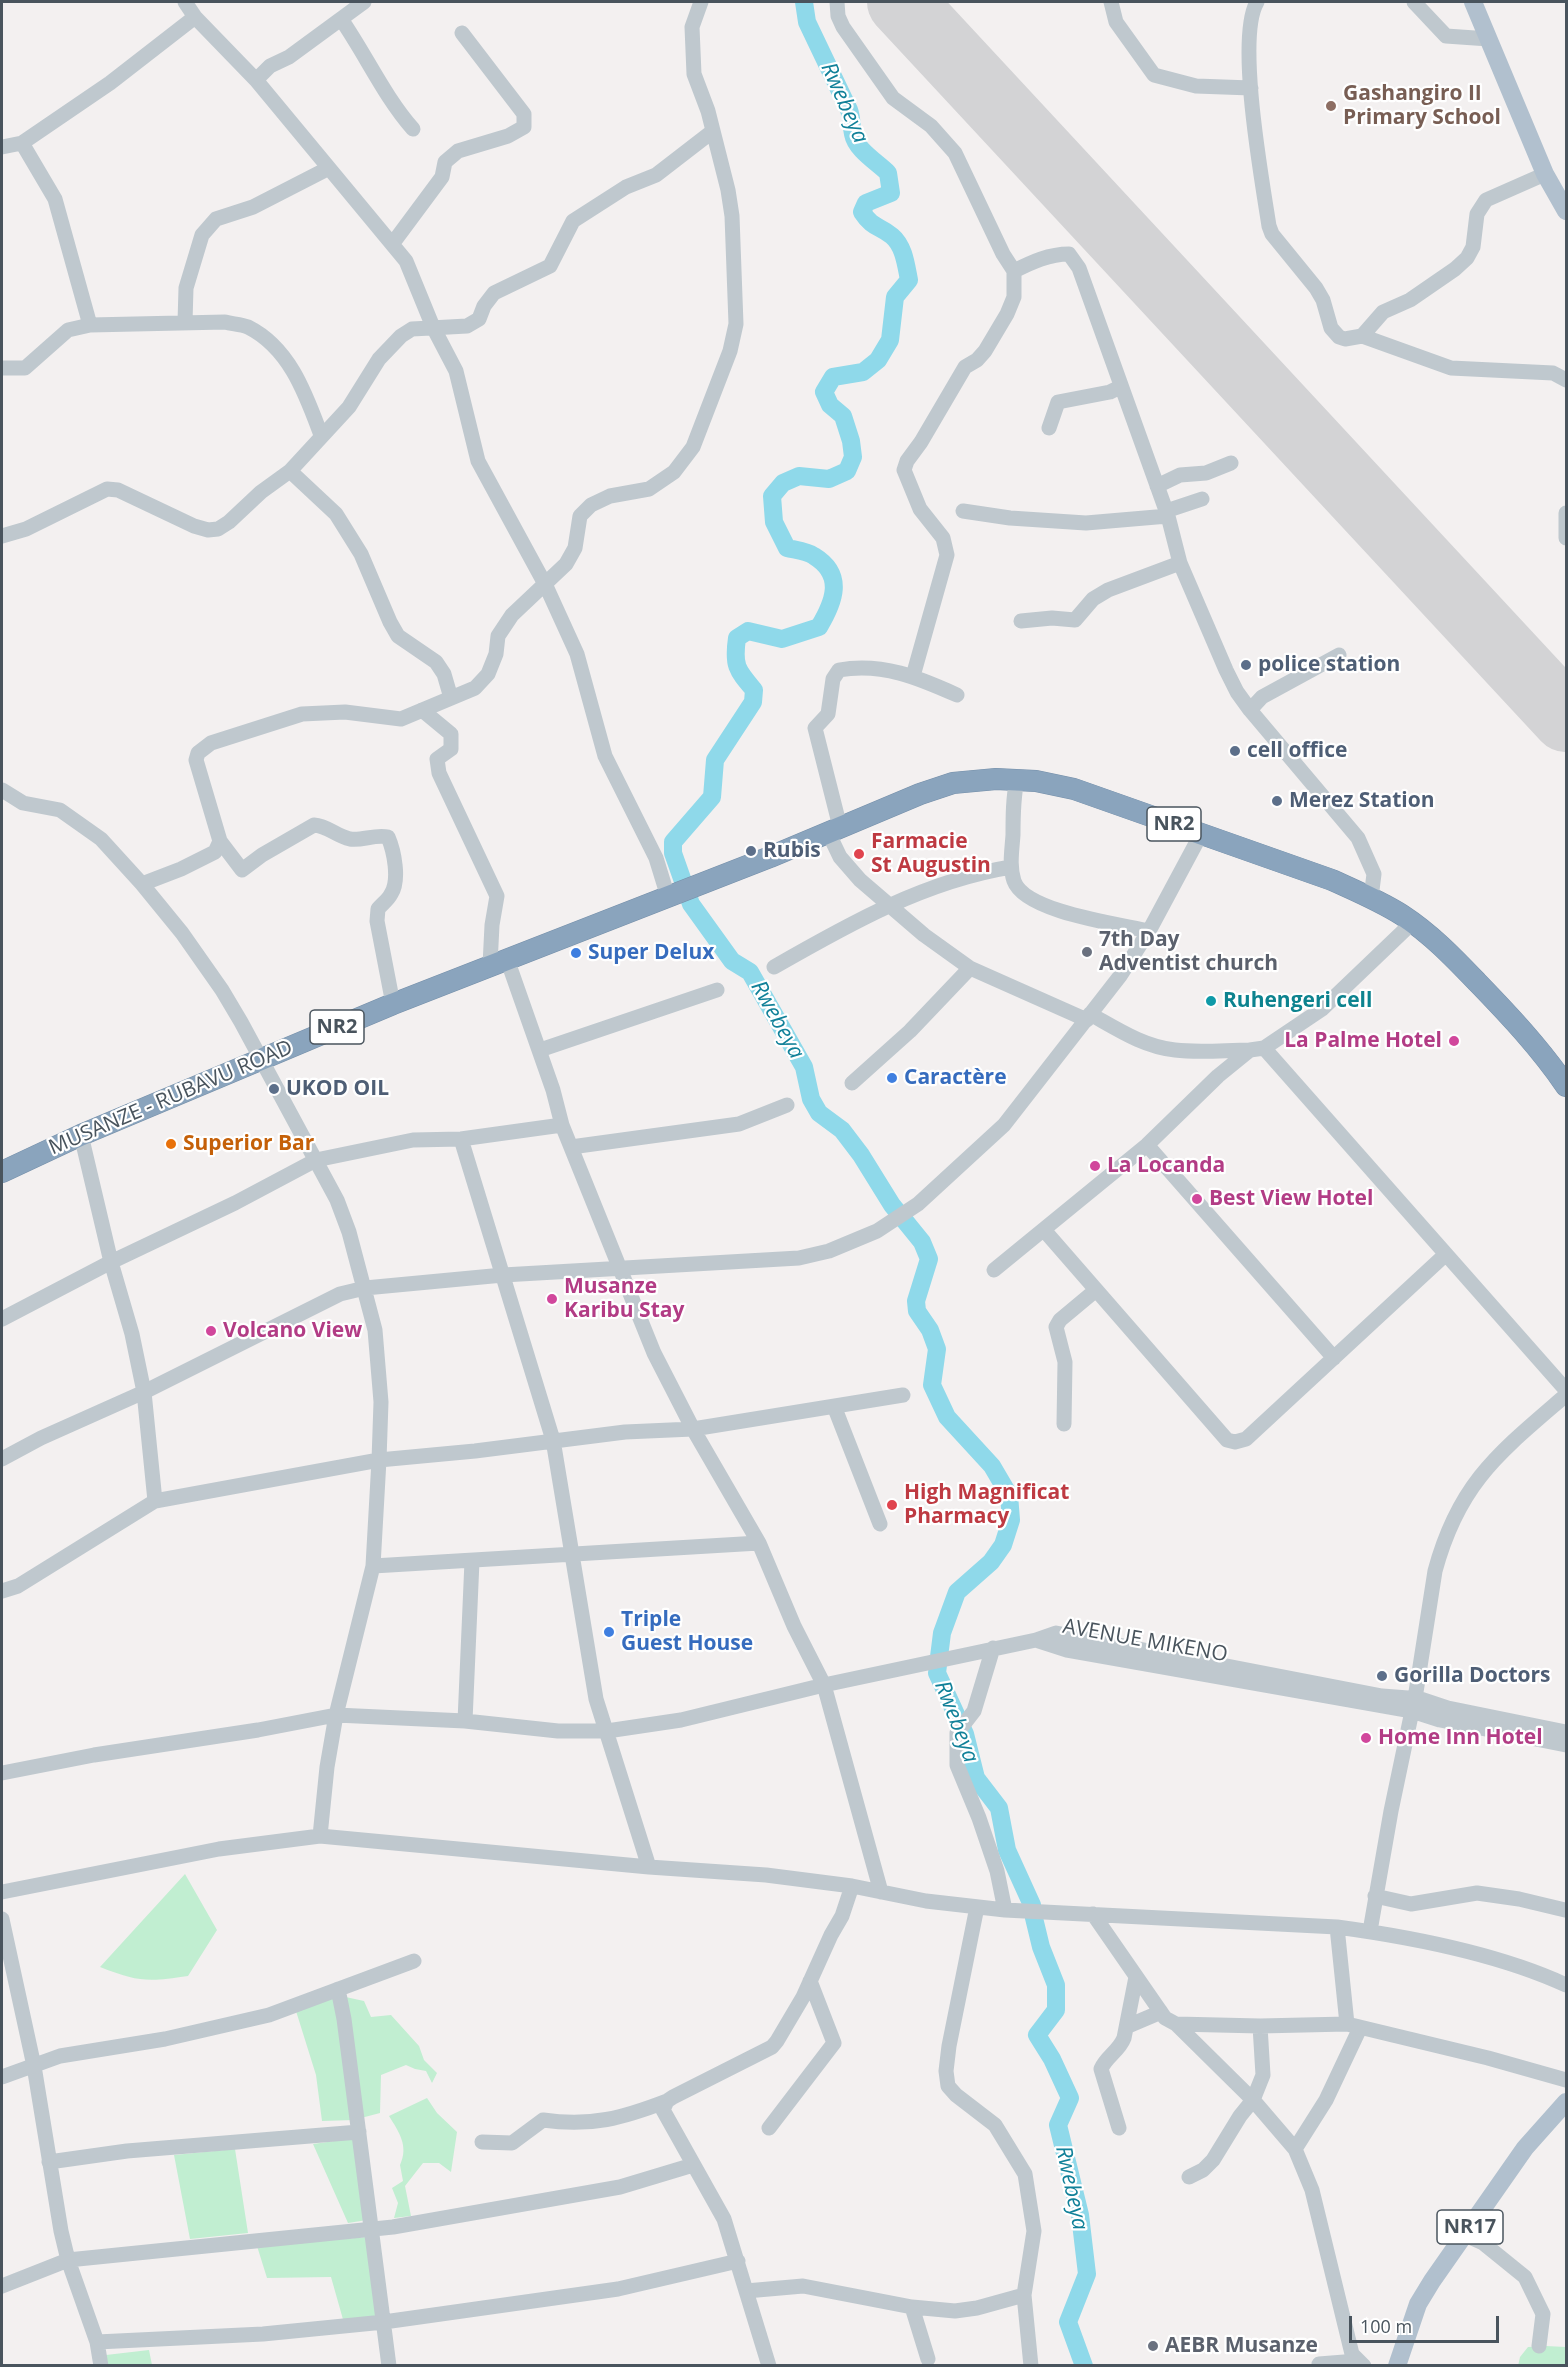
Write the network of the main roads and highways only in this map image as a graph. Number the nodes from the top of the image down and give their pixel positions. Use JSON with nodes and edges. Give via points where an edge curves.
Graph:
{"nodes":[{"id":1,"x":1473,"y":2,"type":"edge"},
{"id":2,"x":1566,"y":211,"type":"edge"},
{"id":3,"x":1566,"y":1086,"type":"edge"},
{"id":4,"x":2,"y":1172,"type":"edge"},
{"id":5,"x":1566,"y":2102,"type":"edge"},
{"id":6,"x":1397,"y":2366,"type":"edge"}],
"edges":[{"from":1,"to":2,"type":"main road","via":[[1545,174]]},
{"from":3,"to":4,"type":"highway","name":"MUSANZE - RUBAVU ROAD","number":"NR2","via":[[1518,1024],[1441,944],[1413,922],[1371,898],[1332,880],[1074,789],[1036,780],[996,779],[953,783],[920,794],[393,1004]]},
{"from":5,"to":6,"type":"main road","number":"NR17","via":[[1525,2148],[1418,2304]]}]}
